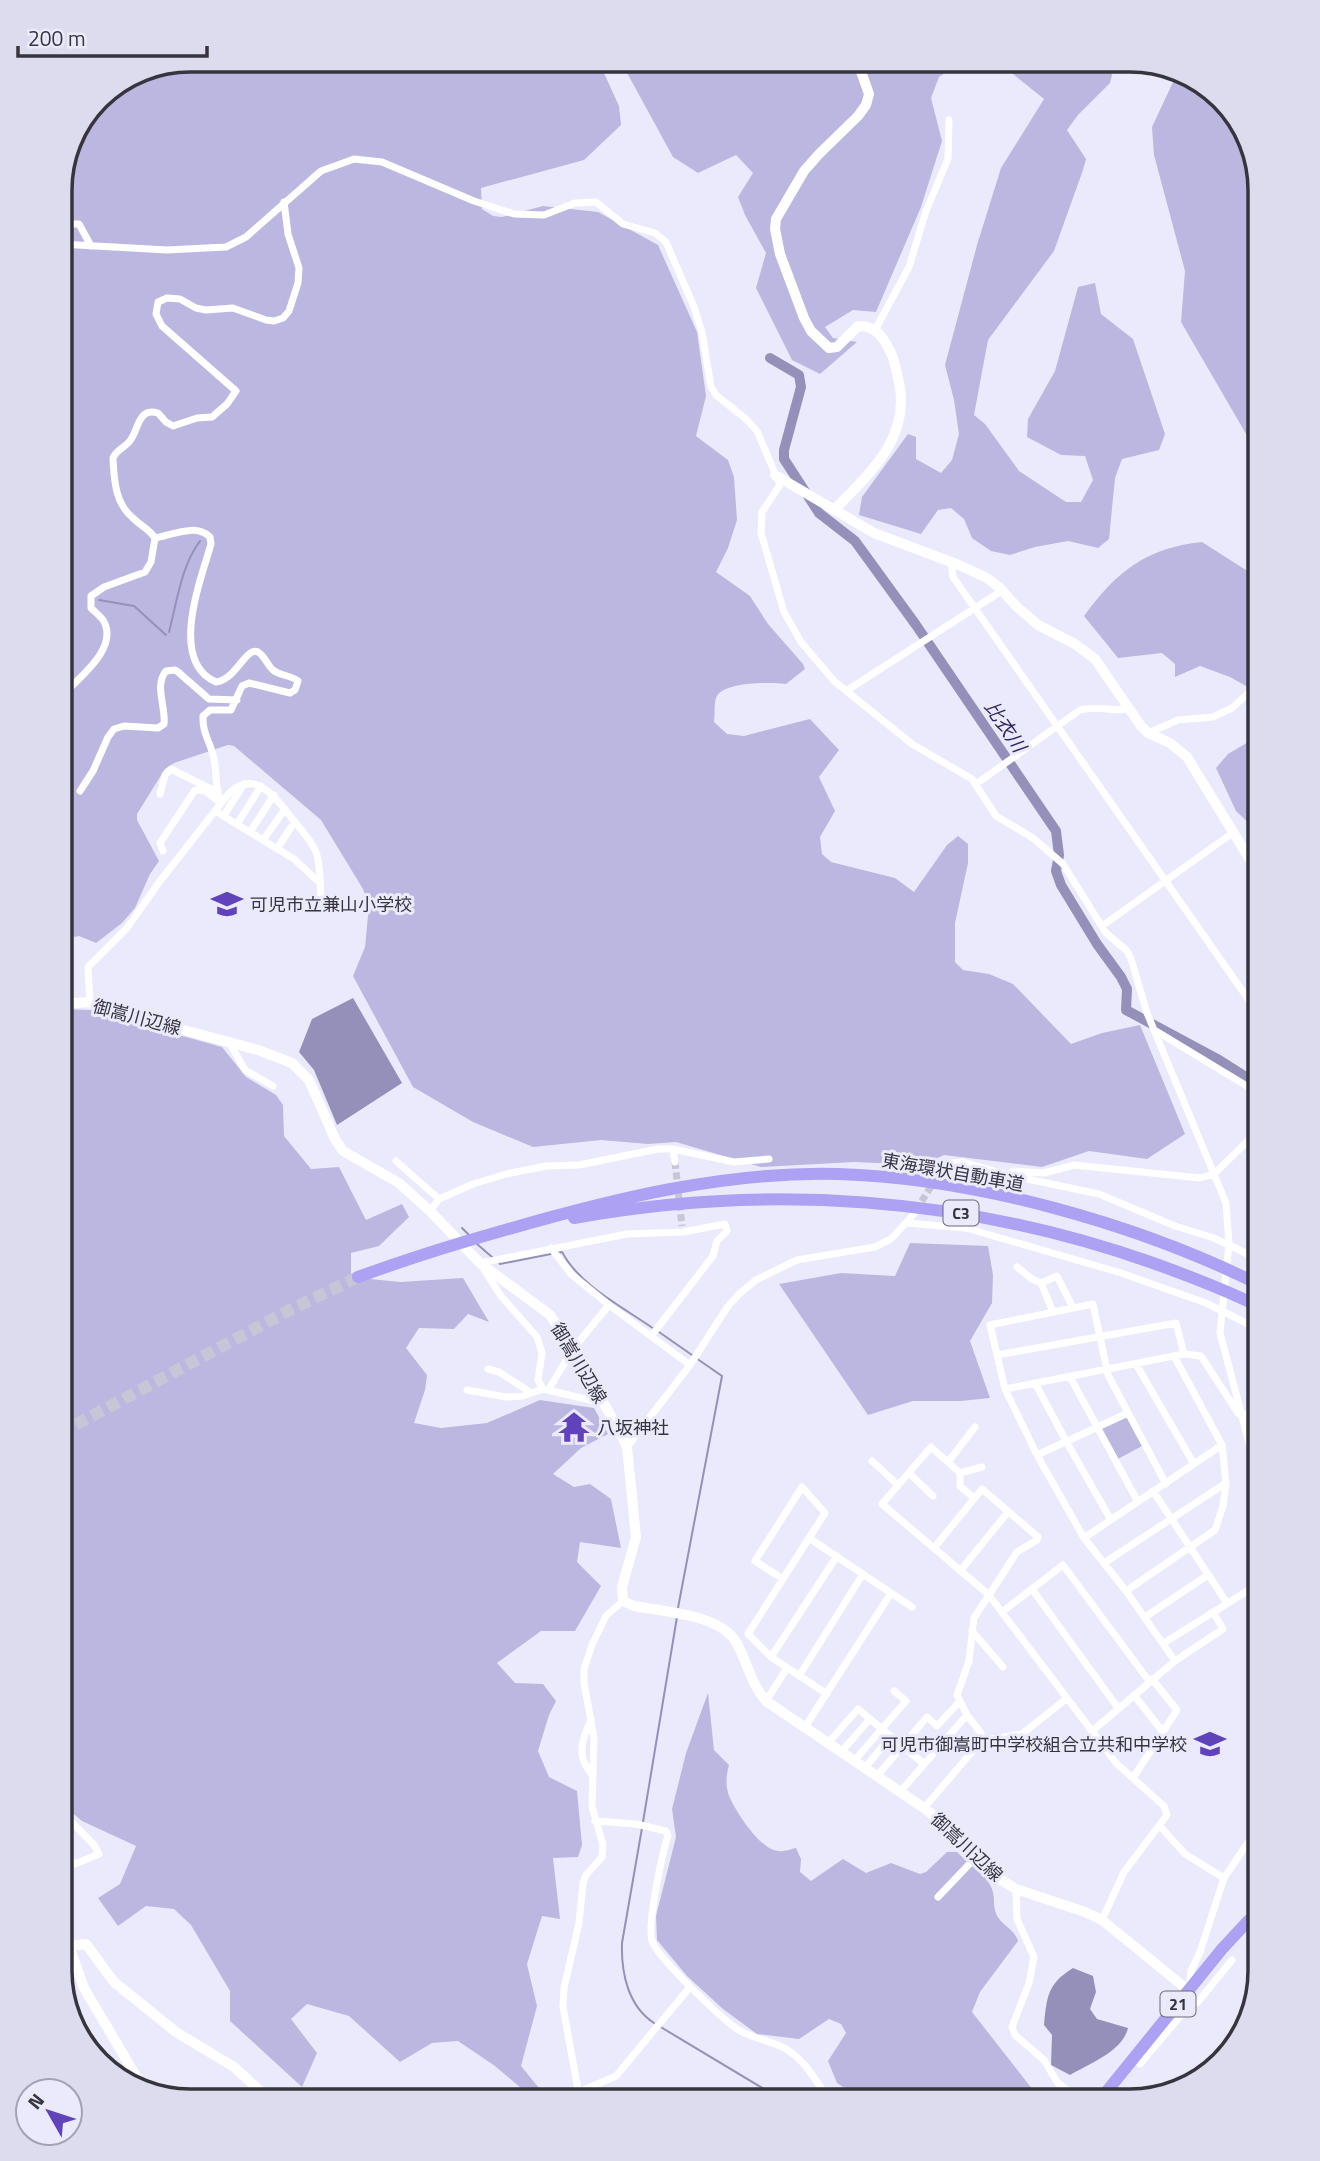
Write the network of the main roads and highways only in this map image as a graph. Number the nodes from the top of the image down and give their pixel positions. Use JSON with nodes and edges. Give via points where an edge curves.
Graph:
{"nodes":[{"id":1,"x":861,"y":72,"type":"edge"},
{"id":2,"x":775,"y":475,"type":"road end"},
{"id":3,"x":834,"y":510,"type":"junction"},
{"id":4,"x":1248,"y":855,"type":"edge"},
{"id":5,"x":72,"y":1003,"type":"edge"},
{"id":6,"x":505,"y":1230,"type":"junction"},
{"id":7,"x":358,"y":1277,"type":"tunnel mouth"},
{"id":8,"x":1248,"y":1279,"type":"edge"},
{"id":9,"x":1248,"y":1301,"type":"edge"},
{"id":10,"x":1248,"y":1921,"type":"edge"},
{"id":11,"x":72,"y":1946,"type":"edge"},
{"id":12,"x":72,"y":1954,"type":"edge"},
{"id":13,"x":1189,"y":1991,"type":"junction"},
{"id":14,"x":136,"y":2077,"type":"edge"},
{"id":15,"x":1110,"y":2088,"type":"edge"},
{"id":16,"x":258,"y":2089,"type":"edge"}],
"edges":[{"from":1,"to":3,"type":"main road","via":[[869,94],[866,105],[804,171],[776,219],[775,229],[780,254],[811,331],[829,348],[837,347],[858,326],[875,330],[893,356],[901,392],[902,409],[882,457]]},
{"from":2,"to":3,"type":"main road"},
{"from":3,"to":4,"type":"main road","via":[[874,533],[987,578],[1038,625],[1095,659],[1148,733],[1188,757]]},
{"from":5,"to":13,"type":"main road","name":"御嵩川辺線","via":[[90,1002],[292,1063],[309,1080],[343,1151],[399,1183],[480,1263],[549,1314],[573,1349],[627,1447],[636,1537],[622,1587],[623,1601],[724,1628],[737,1644],[755,1689],[766,1701],[953,1830],[999,1878],[1016,1889],[1101,1920]]},
{"from":6,"to":7,"type":"highway","name":"東海環状自動車道","number":"C3"},
{"from":6,"to":8,"type":"highway","name":"東海環状自動車道","number":"C3","via":[[597,1204],[690,1186],[837,1174],[925,1182],[1028,1203],[1104,1223]]},
{"from":6,"to":9,"type":"highway","name":"東海環状自動車道","number":"C3","via":[[693,1201],[760,1198],[883,1203],[967,1214],[1063,1235]]},
{"from":10,"to":13,"type":"highway","number":"21"},
{"from":11,"to":16,"type":"main road","via":[[86,1944],[114,1982]]},
{"from":12,"to":14,"type":"main road","via":[[84,1988]]},
{"from":13,"to":15,"type":"highway","number":"21"}]}
